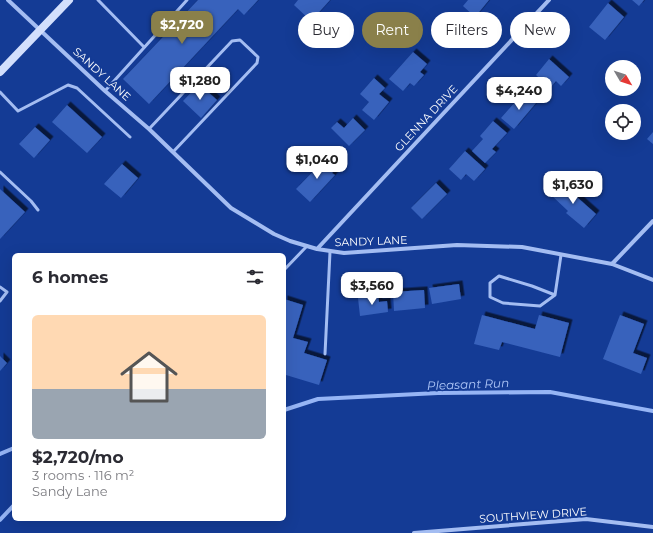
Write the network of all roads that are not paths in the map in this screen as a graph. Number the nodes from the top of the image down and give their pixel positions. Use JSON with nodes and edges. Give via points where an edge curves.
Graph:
{"nodes":[{"id":1,"x":8,"y":0,"type":"edge"},
{"id":2,"x":69,"y":0,"type":"edge"},
{"id":3,"x":98,"y":0,"type":"edge"},
{"id":4,"x":187,"y":0,"type":"edge"},
{"id":5,"x":549,"y":0,"type":"edge"},
{"id":6,"x":41,"y":30,"type":"junction"},
{"id":7,"x":144,"y":48,"type":"junction"},
{"id":8,"x":0,"y":72,"type":"edge"},
{"id":9,"x":105,"y":90,"type":"junction"},
{"id":10,"x":0,"y":92,"type":"edge"},
{"id":11,"x":149,"y":129,"type":"junction"},
{"id":12,"x":130,"y":137,"type":"dead end"},
{"id":13,"x":173,"y":152,"type":"junction"},
{"id":14,"x":0,"y":172,"type":"edge"},
{"id":15,"x":38,"y":210,"type":"dead end"},
{"id":16,"x":653,"y":222,"type":"edge"},
{"id":17,"x":307,"y":246,"type":"junction"},
{"id":18,"x":317,"y":249,"type":"junction"},
{"id":19,"x":330,"y":252,"type":"junction"},
{"id":20,"x":561,"y":255,"type":"junction"},
{"id":21,"x":612,"y":264,"type":"junction"},
{"id":22,"x":286,"y":268,"type":"edge"},
{"id":23,"x":653,"y":280,"type":"edge"},
{"id":24,"x":0,"y":286,"type":"edge"},
{"id":25,"x":555,"y":295,"type":"junction"},
{"id":26,"x":0,"y":301,"type":"edge"},
{"id":27,"x":325,"y":354,"type":"dead end"},
{"id":28,"x":653,"y":527,"type":"edge"},
{"id":29,"x":414,"y":533,"type":"edge"}],
"edges":[{"from":1,"to":6,"type":"street","name":"SANDY LANE"},
{"from":2,"to":6,"type":"street"},
{"from":3,"to":7,"type":"lane"},
{"from":4,"to":7,"type":"lane"},
{"from":5,"to":18,"type":"street","name":"GLENNA DRIVE"},
{"from":6,"to":8,"type":"street"},
{"from":6,"to":9,"type":"street","name":"SANDY LANE"},
{"from":7,"to":9,"type":"lane"},
{"from":9,"to":11,"type":"street","name":"SANDY LANE"},
{"from":10,"to":12,"type":"lane","via":[[18,111],[68,85],[77,88]]},
{"from":11,"to":13,"type":"street","name":"SANDY LANE"},
{"from":11,"to":13,"type":"lane","via":[[232,41],[240,40],[258,57],[256,63]]},
{"from":13,"to":17,"type":"street","name":"SANDY LANE","via":[[231,208],[274,234]]},
{"from":14,"to":15,"type":"lane"},
{"from":16,"to":21,"type":"street"},
{"from":17,"to":18,"type":"street","name":"SANDY LANE"},
{"from":17,"to":22,"type":"lane"},
{"from":18,"to":19,"type":"street","name":"SANDY LANE"},
{"from":19,"to":20,"type":"street","name":"SANDY LANE","via":[[457,245],[522,248]]},
{"from":19,"to":27,"type":"lane"},
{"from":20,"to":21,"type":"street","name":"SANDY LANE"},
{"from":20,"to":25,"type":"lane"},
{"from":21,"to":23,"type":"street","name":"SANDY LANE"},
{"from":24,"to":26,"type":"lane","via":[[7,292]]},
{"from":25,"to":25,"type":"lane","via":[[540,306],[503,303],[490,297],[490,283],[499,276]]},
{"from":28,"to":29,"type":"street","name":"SOUTHVIEW DRIVE","via":[[586,519]]}]}
